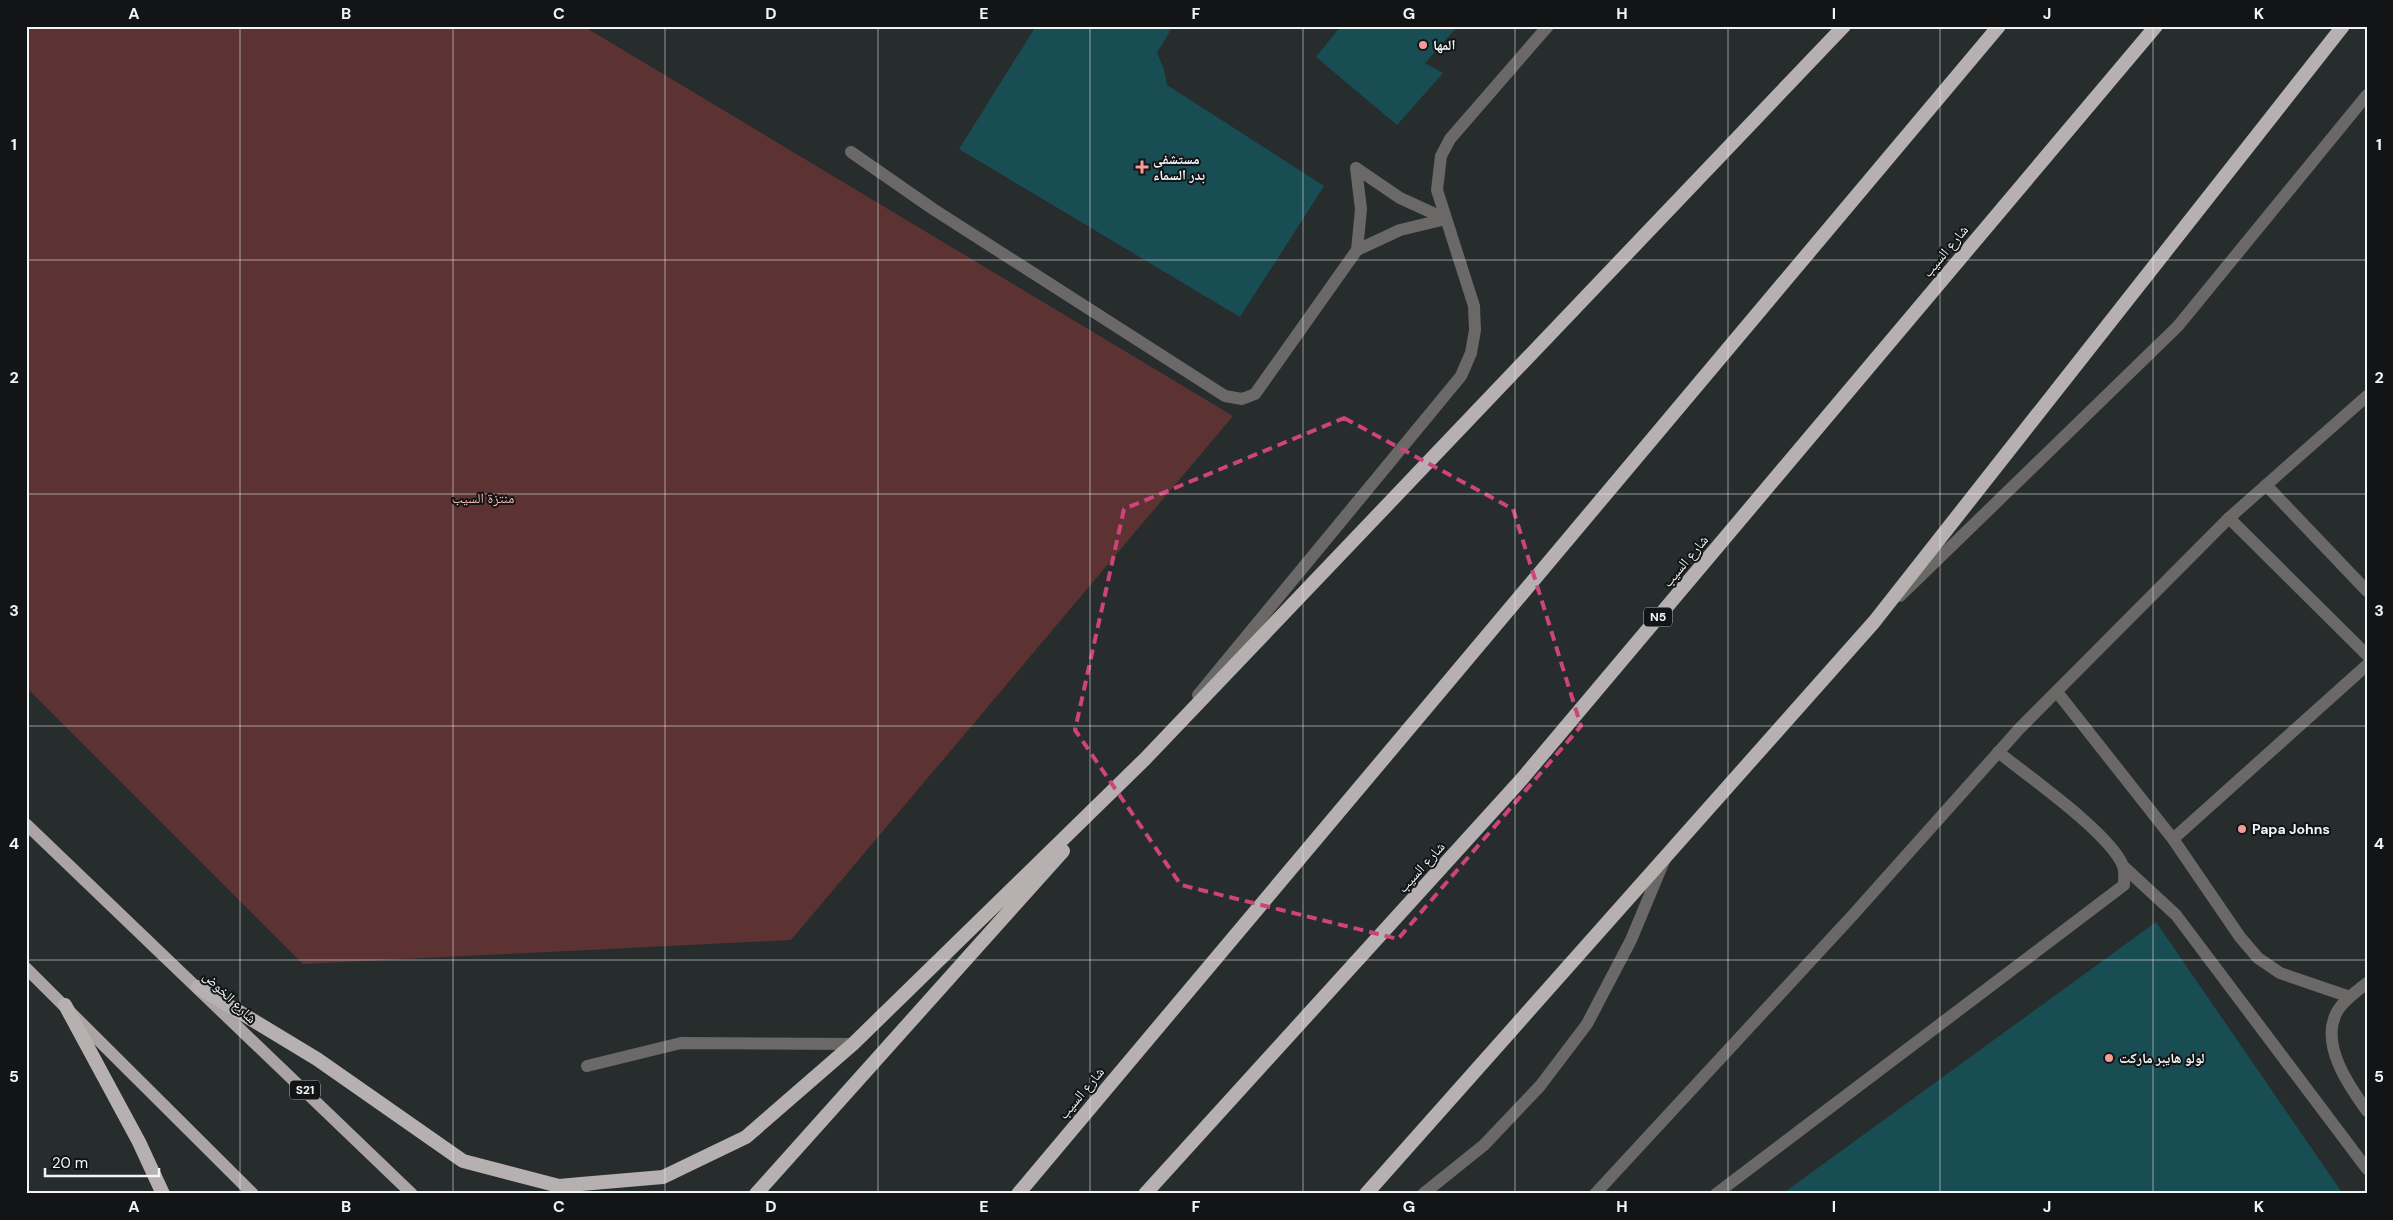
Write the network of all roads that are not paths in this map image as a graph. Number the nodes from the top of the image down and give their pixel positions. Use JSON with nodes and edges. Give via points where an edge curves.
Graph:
{"nodes":[{"id":1,"x":1548,"y":26,"type":"edge"},
{"id":2,"x":1844,"y":26,"type":"edge"},
{"id":3,"x":1999,"y":26,"type":"edge"},
{"id":4,"x":2156,"y":26,"type":"edge"},
{"id":5,"x":2343,"y":26,"type":"edge"},
{"id":6,"x":2367,"y":95,"type":"edge"},
{"id":7,"x":851,"y":152,"type":"dead end"},
{"id":8,"x":1446,"y":219,"type":"junction"},
{"id":9,"x":1357,"y":250,"type":"junction"},
{"id":10,"x":2367,"y":396,"type":"edge"},
{"id":11,"x":2266,"y":485,"type":"junction"},
{"id":12,"x":2229,"y":518,"type":"junction"},
{"id":13,"x":2367,"y":591,"type":"edge"},
{"id":14,"x":1874,"y":622,"type":"junction"},
{"id":15,"x":2367,"y":655,"type":"edge"},
{"id":16,"x":2367,"y":665,"type":"edge"},
{"id":17,"x":2056,"y":692,"type":"junction"},
{"id":18,"x":1998,"y":752,"type":"junction"},
{"id":19,"x":1145,"y":759,"type":"junction"},
{"id":20,"x":26,"y":824,"type":"edge"},
{"id":21,"x":2173,"y":839,"type":"junction"},
{"id":22,"x":1666,"y":855,"type":"junction"},
{"id":23,"x":2124,"y":867,"type":"junction"},
{"id":24,"x":26,"y":968,"type":"edge"},
{"id":25,"x":2367,"y":983,"type":"edge"},
{"id":26,"x":198,"y":987,"type":"junction"},
{"id":27,"x":2350,"y":997,"type":"junction"},
{"id":28,"x":65,"y":1005,"type":"junction"},
{"id":29,"x":853,"y":1044,"type":"junction"},
{"id":30,"x":587,"y":1066,"type":"dead end"},
{"id":31,"x":2363,"y":1105,"type":"edge"},
{"id":32,"x":2367,"y":1169,"type":"edge"},
{"id":33,"x":163,"y":1194,"type":"edge"},
{"id":34,"x":253,"y":1194,"type":"edge"},
{"id":35,"x":412,"y":1194,"type":"edge"},
{"id":36,"x":756,"y":1194,"type":"edge"},
{"id":37,"x":1018,"y":1194,"type":"edge"},
{"id":38,"x":1146,"y":1194,"type":"edge"},
{"id":39,"x":1366,"y":1194,"type":"edge"},
{"id":40,"x":1424,"y":1194,"type":"edge"},
{"id":41,"x":1595,"y":1194,"type":"edge"},
{"id":42,"x":1716,"y":1194,"type":"edge"}],
"edges":[{"from":1,"to":8,"type":"street","via":[[1450,139],[1441,156],[1437,190]]},
{"from":2,"to":19,"type":"highway"},
{"from":3,"to":37,"type":"highway","name":"شارع السيب"},
{"from":4,"to":38,"type":"highway","name":"شارع السيب","number":"N5","via":[[1521,780]]},
{"from":5,"to":14,"type":"highway"},
{"from":6,"to":14,"type":"street","via":[[2178,326]]},
{"from":7,"to":9,"type":"street","via":[[933,209],[1225,396],[1242,399],[1255,394]]},
{"from":8,"to":9,"type":"street","via":[[1400,230]]},
{"from":8,"to":9,"type":"street","via":[[1400,198],[1356,168],[1361,209]]},
{"from":8,"to":19,"type":"street","via":[[1474,306],[1475,330],[1471,353],[1461,376]]},
{"from":10,"to":11,"type":"street"},
{"from":11,"to":12,"type":"street"},
{"from":11,"to":13,"type":"street"},
{"from":12,"to":15,"type":"street"},
{"from":12,"to":17,"type":"street"},
{"from":14,"to":22,"type":"highway"},
{"from":16,"to":21,"type":"street"},
{"from":17,"to":18,"type":"street"},
{"from":17,"to":21,"type":"street"},
{"from":18,"to":23,"type":"street","via":[[2094,829],[2111,846]]},
{"from":18,"to":41,"type":"street","via":[[1852,916]]},
{"from":19,"to":29,"type":"highway"},
{"from":19,"to":36,"type":"highway"},
{"from":20,"to":26,"type":"main road","name":"شارع الخوض","number":"S21"},
{"from":21,"to":27,"type":"street","via":[[2240,938],[2258,958],[2280,972]]},
{"from":22,"to":39,"type":"highway"},
{"from":22,"to":40,"type":"street","via":[[1631,940],[1587,1024],[1540,1086],[1484,1145]]},
{"from":23,"to":32,"type":"street","via":[[2176,915]]},
{"from":23,"to":42,"type":"street","via":[[2124,885]]},
{"from":24,"to":28,"type":"main road"},
{"from":25,"to":27,"type":"street"},
{"from":26,"to":29,"type":"highway","via":[[317,1059],[463,1161],[559,1186],[663,1176],[738,1141]]},
{"from":26,"to":35,"type":"main road","name":"شارع الخوض","number":"S21"},
{"from":27,"to":31,"type":"street","via":[[2335,1016],[2330,1039],[2338,1062]]},
{"from":28,"to":33,"type":"highway","via":[[140,1142]]},
{"from":28,"to":34,"type":"main road"},
{"from":29,"to":30,"type":"street","via":[[681,1042]]}]}
